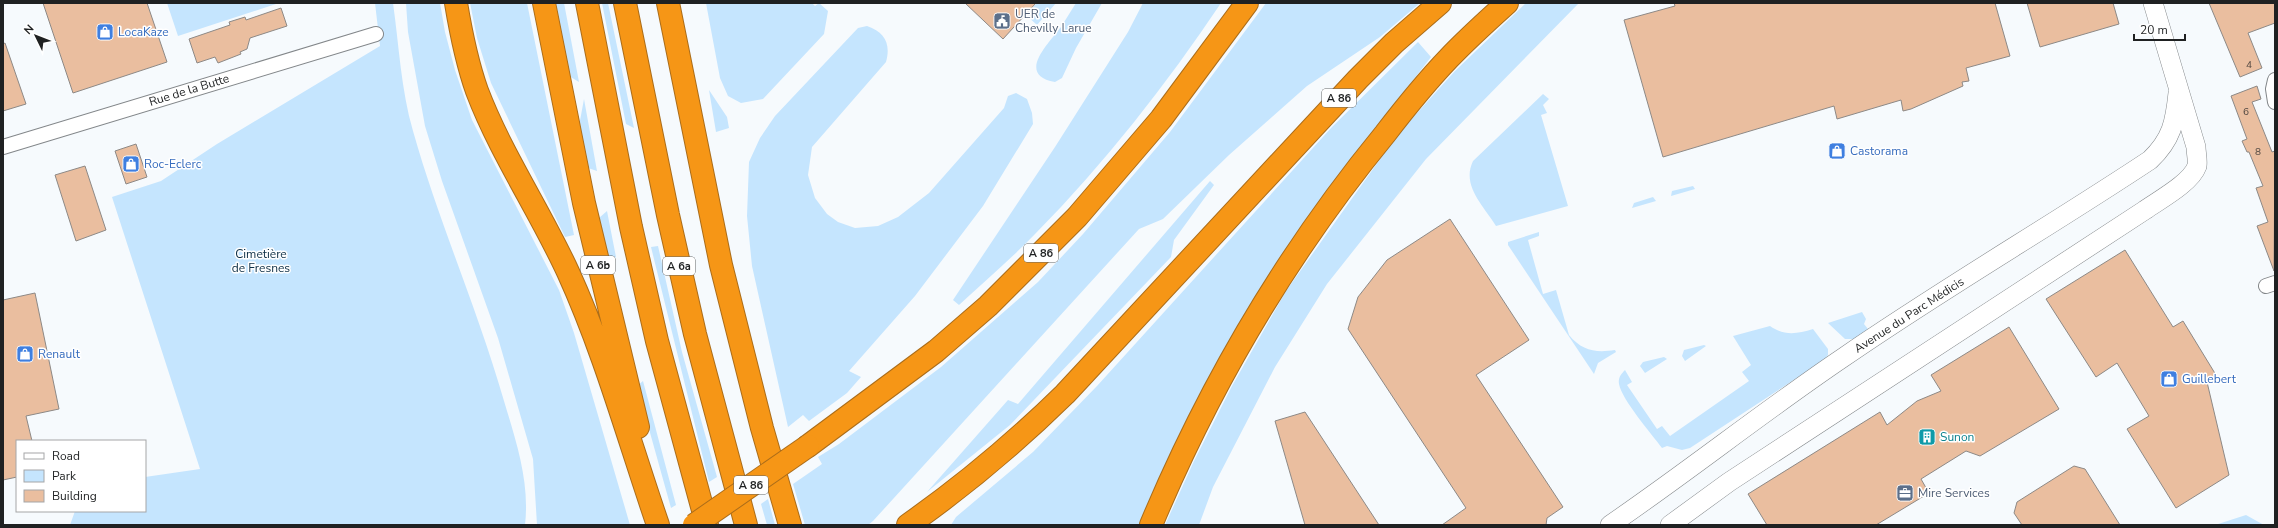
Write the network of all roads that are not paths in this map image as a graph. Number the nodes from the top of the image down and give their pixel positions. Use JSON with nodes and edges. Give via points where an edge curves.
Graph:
{"nodes":[{"id":1,"x":456,"y":3,"type":"edge"},
{"id":2,"x":544,"y":3,"type":"edge"},
{"id":3,"x":587,"y":3,"type":"edge"},
{"id":4,"x":625,"y":3,"type":"edge"},
{"id":5,"x":668,"y":3,"type":"edge"},
{"id":6,"x":679,"y":3,"type":"edge"},
{"id":7,"x":1440,"y":3,"type":"edge"},
{"id":8,"x":1507,"y":3,"type":"edge"},
{"id":9,"x":2153,"y":3,"type":"edge"},
{"id":10,"x":1241,"y":9,"type":"edge"},
{"id":11,"x":376,"y":34,"type":"dead end"},
{"id":12,"x":2275,"y":80,"type":"edge"},
{"id":13,"x":2178,"y":90,"type":"junction"},
{"id":14,"x":2275,"y":102,"type":"edge"},
{"id":15,"x":690,"y":114,"type":"junction"},
{"id":16,"x":3,"y":147,"type":"edge"},
{"id":17,"x":658,"y":525,"type":"edge"},
{"id":18,"x":662,"y":525,"type":"edge"},
{"id":19,"x":694,"y":525,"type":"edge"},
{"id":20,"x":708,"y":525,"type":"edge"},
{"id":21,"x":746,"y":525,"type":"edge"},
{"id":22,"x":790,"y":525,"type":"edge"},
{"id":23,"x":908,"y":525,"type":"edge"},
{"id":24,"x":1151,"y":525,"type":"edge"},
{"id":25,"x":1610,"y":525,"type":"edge"},
{"id":26,"x":1670,"y":525,"type":"edge"}],
"edges":[{"from":1,"to":17,"type":"highway","via":[[477,91],[506,154],[567,271],[590,324]]},
{"from":2,"to":18,"type":"highway","number":"A 6b","via":[[593,239]]},
{"from":3,"to":20,"type":"highway","via":[[631,227],[657,341]]},
{"from":4,"to":21,"type":"highway","number":"A 6a","via":[[695,334]]},
{"from":5,"to":15,"type":"highway"},
{"from":6,"to":15,"type":"highway"},
{"from":7,"to":23,"type":"highway","number":"A 86","via":[[1358,79],[1038,421],[978,474]]},
{"from":8,"to":24,"type":"highway","via":[[1431,78],[1364,160],[1301,246],[1248,329],[1218,384]]},
{"from":9,"to":13,"type":"street","name":"Avenue du Parc Médicis"},
{"from":10,"to":19,"type":"highway","number":"A 86","bridge":true,"via":[[1161,119],[1077,218],[988,306],[936,351],[808,446]]},
{"from":11,"to":16,"type":"street","name":"Rue de la Butte"},
{"from":12,"to":14,"type":"street"},
{"from":13,"to":25,"type":"street","name":"Avenue du Parc Médicis","via":[[2172,133],[2161,150],[2150,160],[1850,353]]},
{"from":13,"to":26,"type":"street","name":"Avenue du Parc Médicis","via":[[2196,147],[2197,164],[2188,179],[1736,478]]},
{"from":15,"to":22,"type":"highway","via":[[721,265],[762,428]]}]}
